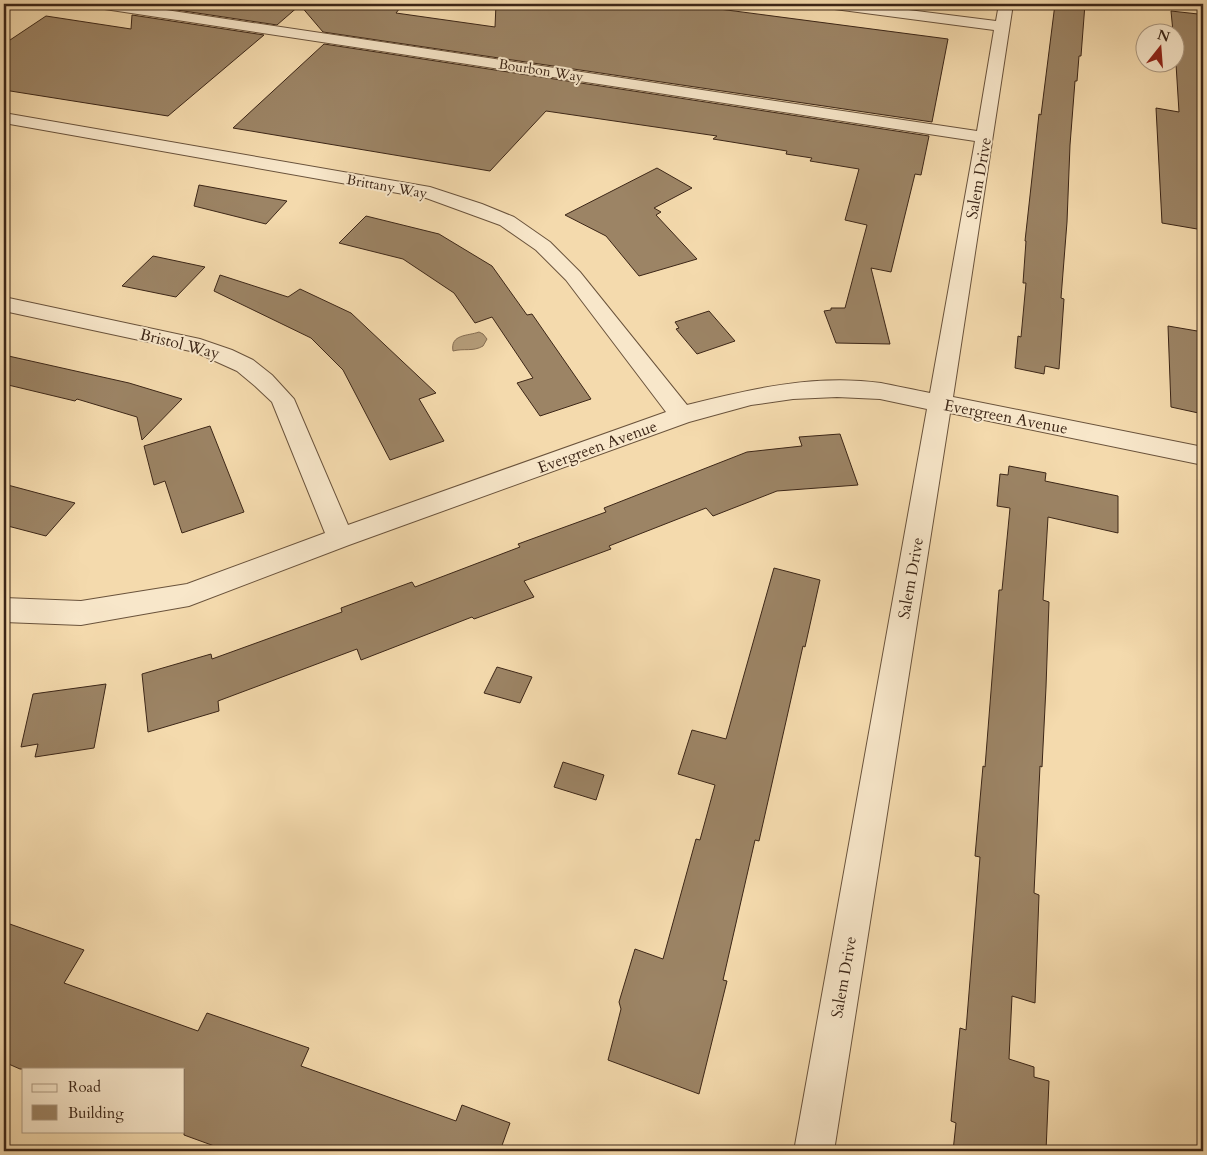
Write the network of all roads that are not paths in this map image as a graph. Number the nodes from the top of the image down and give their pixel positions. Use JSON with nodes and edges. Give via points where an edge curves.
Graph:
{"nodes":[{"id":1,"x":98,"y":4,"type":"edge"},
{"id":2,"x":826,"y":4,"type":"edge"},
{"id":3,"x":1004,"y":15,"type":"edge"},
{"id":4,"x":4,"y":118,"type":"edge"},
{"id":5,"x":985,"y":136,"type":"junction"},
{"id":6,"x":4,"y":304,"type":"edge"},
{"id":7,"x":940,"y":403,"type":"junction"},
{"id":8,"x":682,"y":415,"type":"junction"},
{"id":9,"x":1203,"y":456,"type":"edge"},
{"id":10,"x":340,"y":538,"type":"junction"},
{"id":11,"x":4,"y":610,"type":"edge"},
{"id":12,"x":814,"y":1151,"type":"edge"}],
"edges":[{"from":1,"to":5,"type":"street","name":"Bourbon Way"},
{"from":2,"to":3,"type":"street"},
{"from":3,"to":5,"type":"street","name":"Salem Drive"},
{"from":4,"to":8,"type":"street","name":"Brittany Way","via":[[430,193],[507,221],[544,246],[573,276]]},
{"from":5,"to":7,"type":"street","name":"Salem Drive"},
{"from":6,"to":10,"type":"street","name":"Bristol Way","via":[[200,346],[226,354],[246,365],[266,380],[282,399]]},
{"from":7,"to":8,"type":"street","name":"Evergreen Avenue","via":[[880,391],[810,390],[751,397]]},
{"from":7,"to":9,"type":"street","name":"Evergreen Avenue"},
{"from":7,"to":12,"type":"street","name":"Salem Drive"},
{"from":8,"to":10,"type":"street","name":"Evergreen Avenue"},
{"from":10,"to":11,"type":"street","name":"Evergreen Avenue","via":[[189,596],[82,613]]}]}
